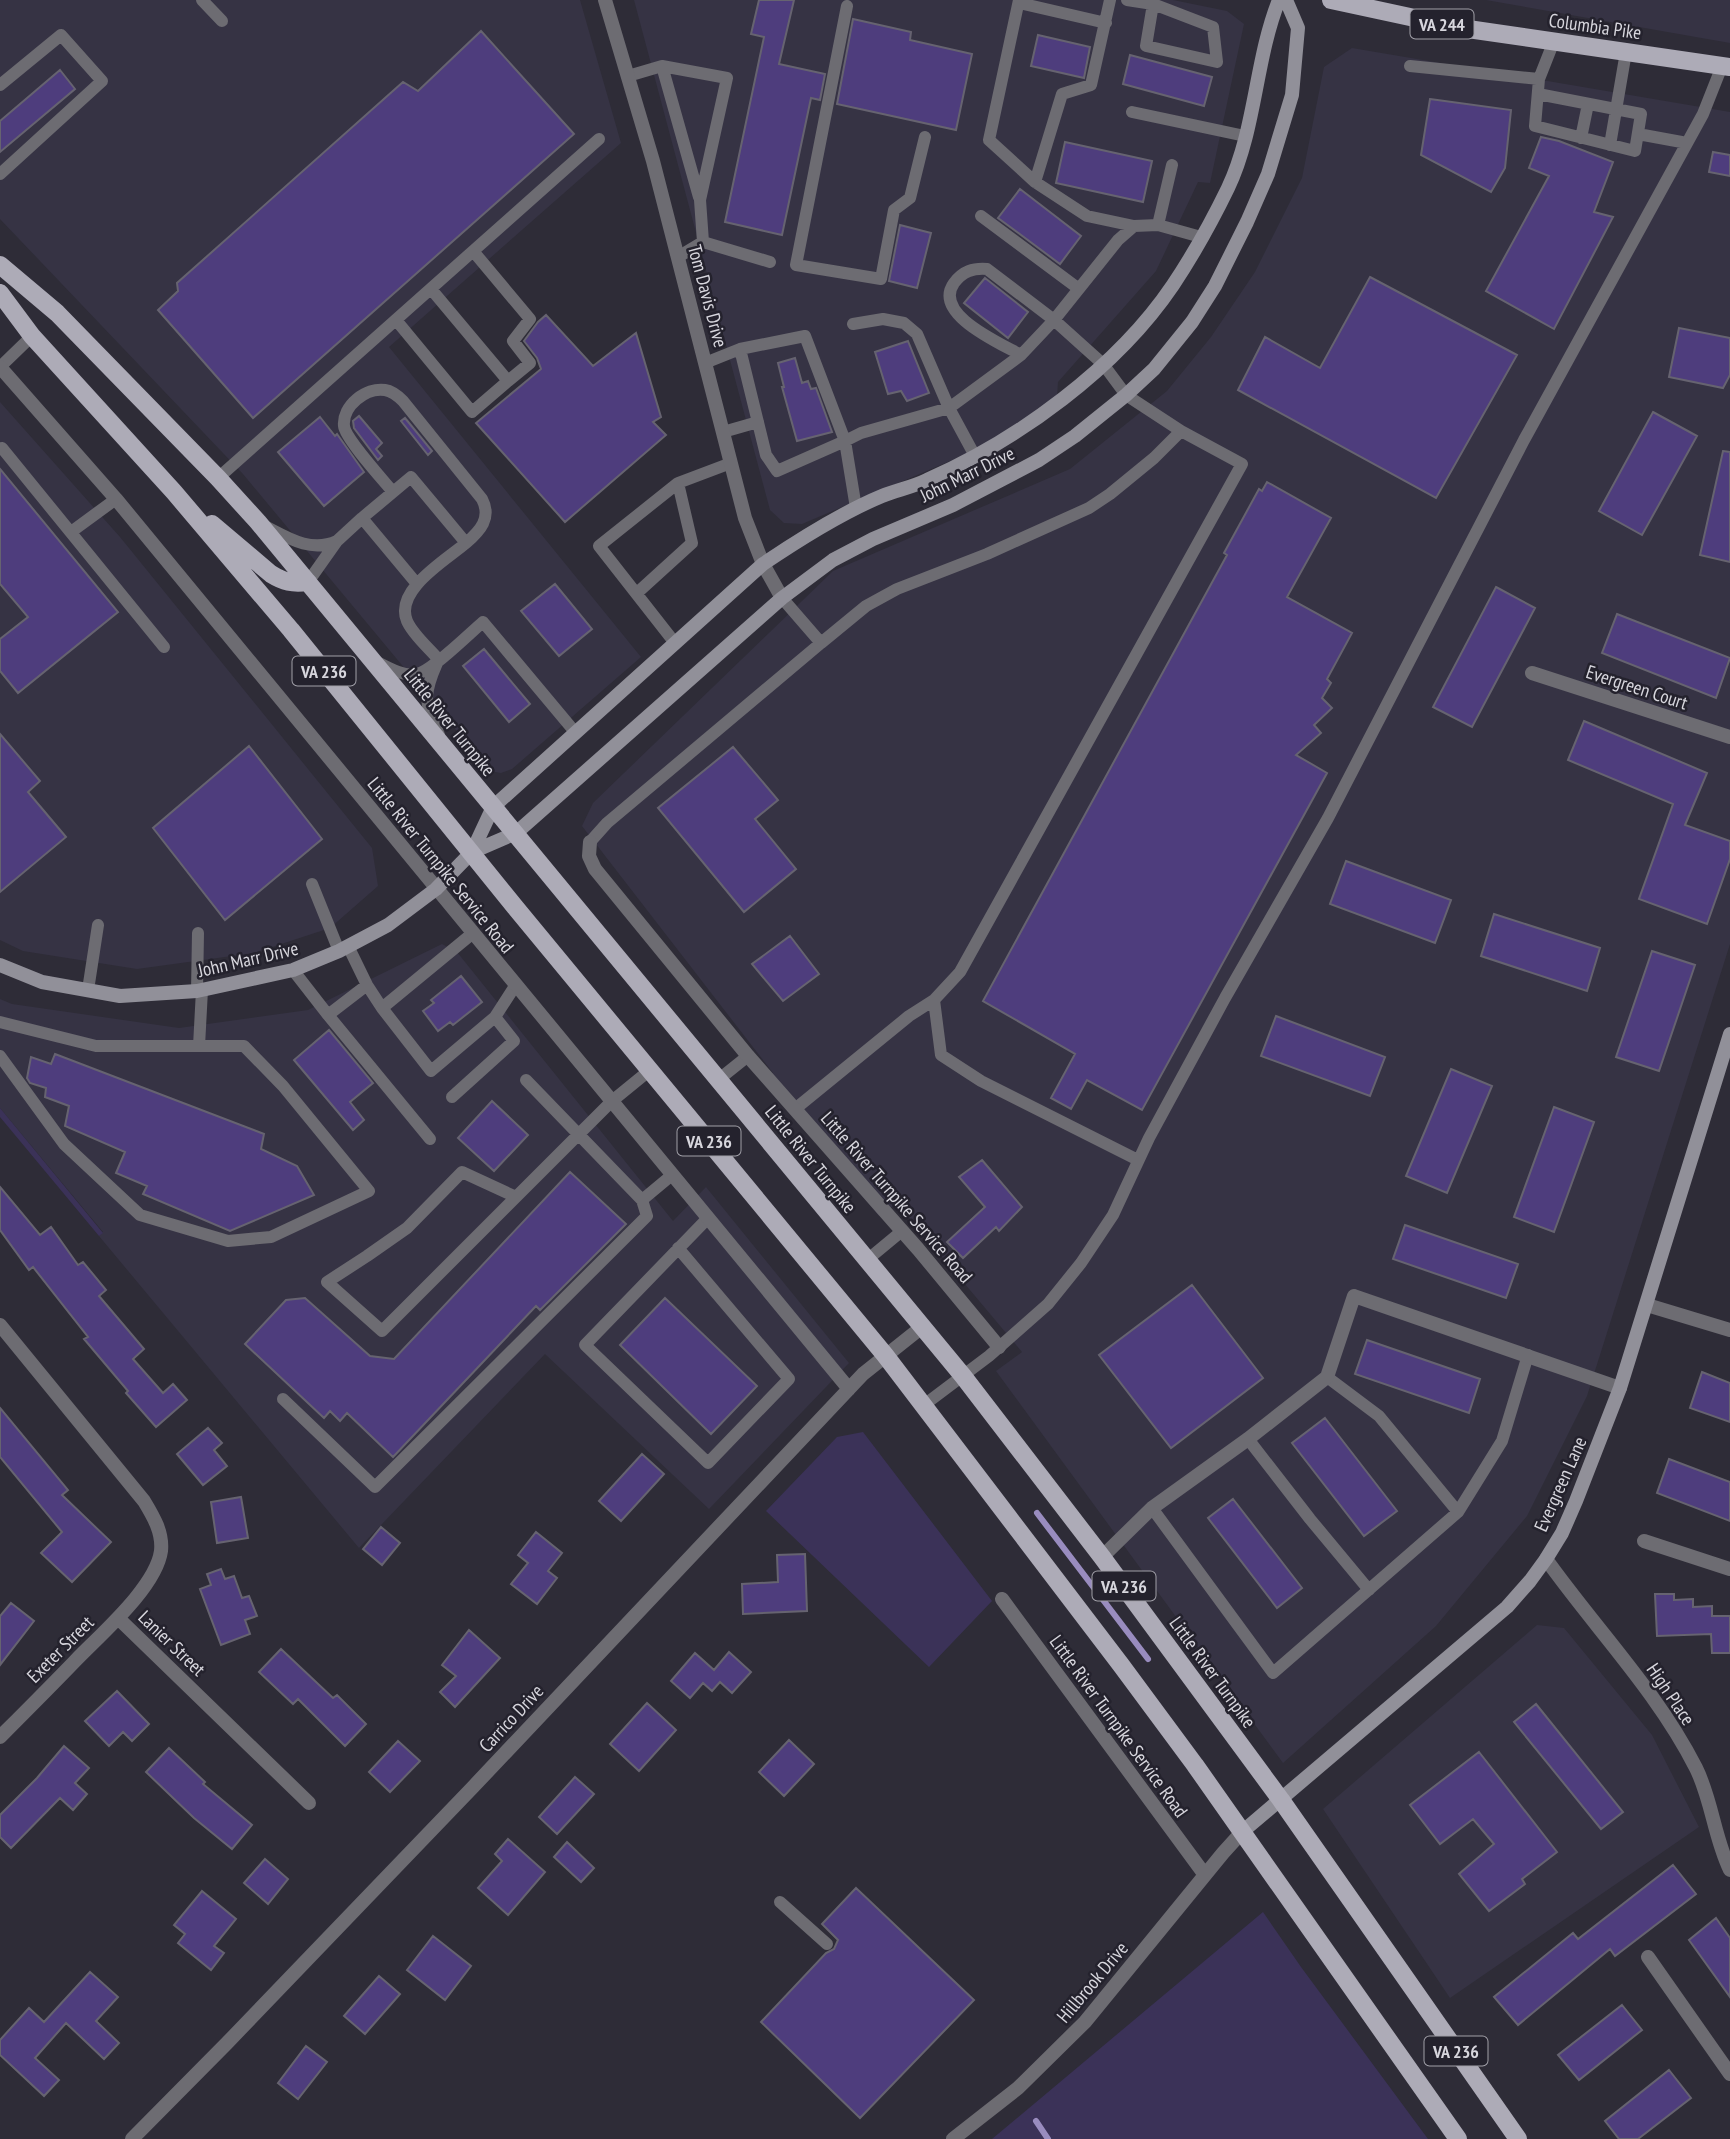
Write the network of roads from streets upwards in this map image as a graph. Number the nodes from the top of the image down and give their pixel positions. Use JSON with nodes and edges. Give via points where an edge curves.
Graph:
{"nodes":[{"id":1,"x":605,"y":0,"type":"edge"},
{"id":2,"x":1279,"y":0,"type":"edge"},
{"id":3,"x":1286,"y":0,"type":"edge"},
{"id":4,"x":1331,"y":0,"type":"edge"},
{"id":5,"x":1726,"y":66,"type":"edge"},
{"id":6,"x":0,"y":265,"type":"edge"},
{"id":7,"x":0,"y":293,"type":"edge"},
{"id":8,"x":0,"y":367,"type":"edge"},
{"id":9,"x":174,"y":492,"type":"junction"},
{"id":10,"x":763,"y":564,"type":"junction"},
{"id":11,"x":307,"y":582,"type":"junction"},
{"id":12,"x":782,"y":598,"type":"junction"},
{"id":13,"x":1532,"y":673,"type":"dead end"},
{"id":14,"x":1730,"y":737,"type":"edge"},
{"id":15,"x":493,"y":807,"type":"junction"},
{"id":16,"x":516,"y":833,"type":"junction"},
{"id":17,"x":590,"y":842,"type":"road end"},
{"id":18,"x":472,"y":852,"type":"junction"},
{"id":19,"x":436,"y":888,"type":"junction"},
{"id":20,"x":0,"y":965,"type":"edge"},
{"id":21,"x":1730,"y":1034,"type":"edge"},
{"id":22,"x":1647,"y":1305,"type":"junction"},
{"id":23,"x":0,"y":1325,"type":"edge"},
{"id":24,"x":922,"y":1327,"type":"junction"},
{"id":25,"x":1730,"y":1331,"type":"edge"},
{"id":26,"x":999,"y":1347,"type":"road end"},
{"id":27,"x":885,"y":1355,"type":"junction"},
{"id":28,"x":1620,"y":1388,"type":"junction"},
{"id":29,"x":849,"y":1389,"type":"junction"},
{"id":30,"x":1644,"y":1541,"type":"dead end"},
{"id":31,"x":1102,"y":1557,"type":"junction"},
{"id":32,"x":1546,"y":1559,"type":"junction"},
{"id":33,"x":1730,"y":1569,"type":"edge"},
{"id":34,"x":1002,"y":1599,"type":"dead end"},
{"id":35,"x":118,"y":1618,"type":"junction"},
{"id":36,"x":0,"y":1737,"type":"edge"},
{"id":37,"x":1280,"y":1800,"type":"junction"},
{"id":38,"x":309,"y":1802,"type":"dead end"},
{"id":39,"x":1242,"y":1832,"type":"junction"},
{"id":40,"x":1730,"y":1870,"type":"edge"},
{"id":41,"x":1205,"y":1875,"type":"junction"},
{"id":42,"x":1648,"y":1957,"type":"dead end"},
{"id":43,"x":1730,"y":2074,"type":"edge"},
{"id":44,"x":132,"y":2139,"type":"edge"},
{"id":45,"x":953,"y":2139,"type":"edge"},
{"id":46,"x":1458,"y":2139,"type":"edge"},
{"id":47,"x":1518,"y":2139,"type":"edge"}],
"edges":[{"from":1,"to":10,"type":"street","name":"Tom Davis Drive","via":[[653,161],[745,518]]},
{"from":2,"to":10,"type":"street","name":"John Marr Drive","via":[[1242,151],[1228,187],[1172,286],[1134,333],[1058,403],[1013,435],[927,481],[856,508]]},
{"from":3,"to":12,"type":"street","name":"John Marr Drive","via":[[1298,28],[1292,95],[1268,174],[1215,286],[1154,369],[1126,396],[1039,460],[953,505],[873,539]]},
{"from":4,"to":5,"type":"main road","name":"Columbia Pike","number":"VA 244","via":[[1461,27]]},
{"from":6,"to":11,"type":"main road","name":"Little River Turnpike","number":"VA 236","via":[[57,313],[218,478]]},
{"from":7,"to":9,"type":"main road","number":"VA 236","via":[[32,336]]},
{"from":8,"to":19,"type":"street","name":"Little River Turnpike Service Road","via":[[116,499]]},
{"from":9,"to":11,"type":"main road","via":[[271,574],[289,583]]},
{"from":9,"to":18,"type":"main road","number":"VA 236"},
{"from":10,"to":12,"type":"street","name":"Tom Davis Drive"},
{"from":10,"to":15,"type":"street","name":"John Marr Drive"},
{"from":11,"to":15,"type":"main road","name":"Little River Turnpike","number":"VA 236"},
{"from":12,"to":16,"type":"street","name":"John Marr Drive"},
{"from":13,"to":14,"type":"street","name":"Evergreen Court"},
{"from":15,"to":16,"type":"main road","name":"Little River Turnpike","number":"VA 236"},
{"from":15,"to":18,"type":"street","name":"John Marr Drive"},
{"from":16,"to":18,"type":"street","name":"John Marr Drive"},
{"from":16,"to":24,"type":"main road","name":"Little River Turnpike","number":"VA 236"},
{"from":17,"to":26,"type":"street","name":"Little River Turnpike Service Road","via":[[589,856],[595,869],[748,1056]]},
{"from":18,"to":19,"type":"street","name":"John Marr Drive"},
{"from":18,"to":27,"type":"main road","number":"VA 236"},
{"from":19,"to":20,"type":"street","name":"John Marr Drive","via":[[388,925],[344,948],[293,970],[200,990],[120,996],[42,982]]},
{"from":19,"to":29,"type":"street","name":"Little River Turnpike Service Road"},
{"from":21,"to":22,"type":"street","name":"Evergreen Lane"},
{"from":22,"to":25,"type":"street"},
{"from":22,"to":28,"type":"street","name":"Evergreen Lane"},
{"from":23,"to":35,"type":"street","name":"Lanier Street","via":[[144,1500],[156,1522],[161,1551],[156,1567]]},
{"from":24,"to":27,"type":"street","name":"Carrico Drive"},
{"from":24,"to":31,"type":"main road","name":"Little River Turnpike","number":"VA 236"},
{"from":27,"to":29,"type":"street","name":"Carrico Drive"},
{"from":27,"to":39,"type":"main road","number":"VA 236","via":[[1114,1655]]},
{"from":28,"to":31,"type":"street","via":[[1354,1296],[1327,1377],[1152,1508]]},
{"from":28,"to":32,"type":"street","name":"Evergreen Lane","via":[[1576,1502]]},
{"from":29,"to":44,"type":"street","name":"Carrico Drive"},
{"from":30,"to":33,"type":"street"},
{"from":31,"to":37,"type":"main road","name":"Little River Turnpike","number":"VA 236"},
{"from":32,"to":37,"type":"street","name":"Evergreen Lane","via":[[1507,1607]]},
{"from":32,"to":40,"type":"street","name":"High Place","via":[[1683,1745],[1697,1771]]},
{"from":34,"to":41,"type":"street","name":"Little River Turnpike Service Road"},
{"from":35,"to":36,"type":"street","name":"Exeter Street"},
{"from":35,"to":38,"type":"street","name":"Lanier Street"},
{"from":37,"to":39,"type":"street","name":"Evergreen Lane"},
{"from":37,"to":47,"type":"main road","name":"Little River Turnpike","number":"VA 236"},
{"from":39,"to":41,"type":"street","name":"Hillbrook Drive"},
{"from":39,"to":46,"type":"main road","number":"VA 236"},
{"from":41,"to":45,"type":"street","name":"Hillbrook Drive","via":[[1085,2022],[1018,2088]]},
{"from":42,"to":43,"type":"street"}]}
